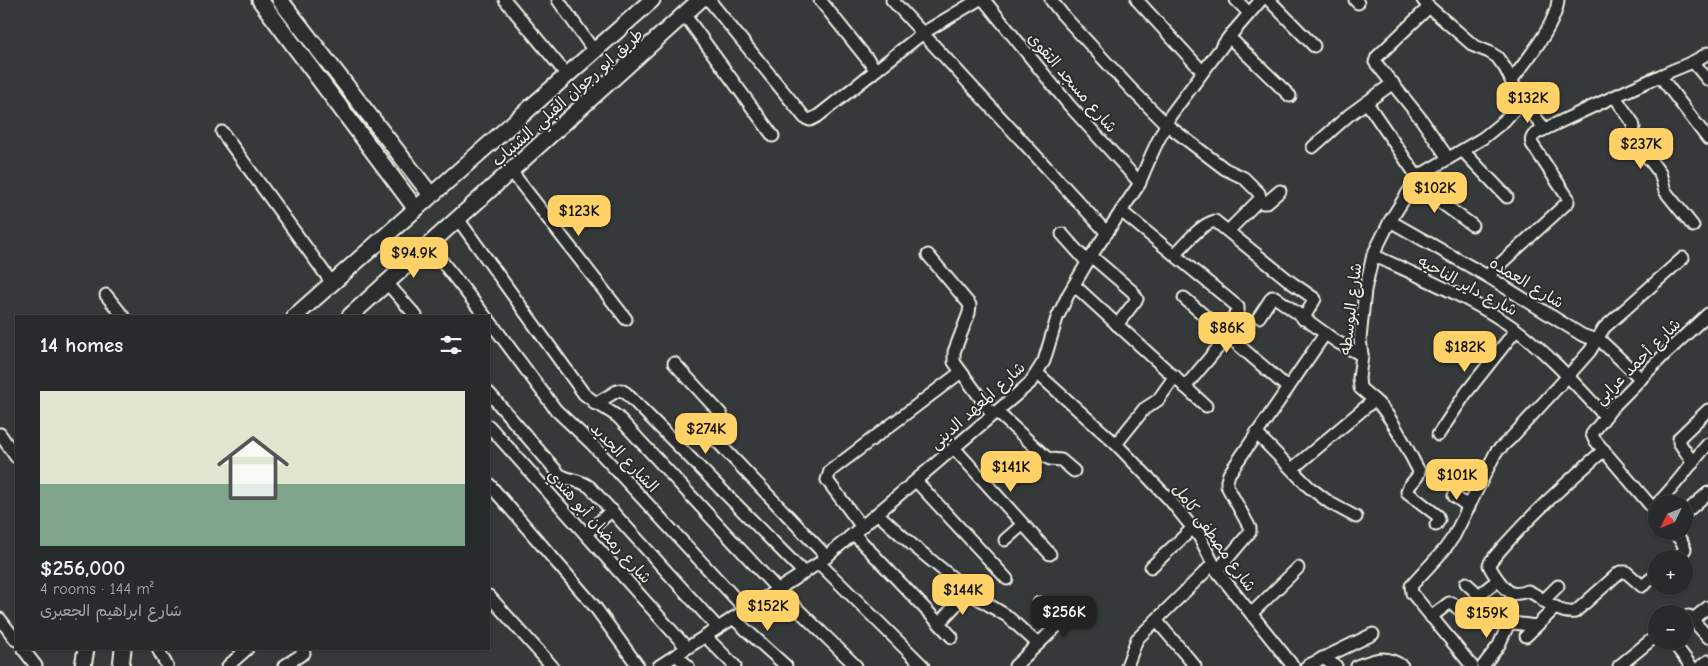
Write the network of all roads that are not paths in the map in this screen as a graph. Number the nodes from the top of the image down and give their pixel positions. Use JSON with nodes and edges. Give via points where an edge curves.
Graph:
{"nodes":[{"id":1,"x":260,"y":0,"type":"edge"},
{"id":2,"x":280,"y":0,"type":"edge"},
{"id":3,"x":505,"y":0,"type":"edge"},
{"id":4,"x":558,"y":0,"type":"edge"},
{"id":5,"x":652,"y":0,"type":"edge"},
{"id":6,"x":700,"y":0,"type":"edge"},
{"id":7,"x":709,"y":0,"type":"edge"},
{"id":8,"x":820,"y":0,"type":"edge"},
{"id":9,"x":892,"y":0,"type":"edge"},
{"id":10,"x":978,"y":0,"type":"edge"},
{"id":11,"x":984,"y":0,"type":"edge"},
{"id":12,"x":1051,"y":0,"type":"edge"},
{"id":13,"x":1137,"y":0,"type":"edge"},
{"id":14,"x":1236,"y":0,"type":"edge"},
{"id":15,"x":1261,"y":0,"type":"edge"},
{"id":16,"x":1269,"y":0,"type":"edge"},
{"id":17,"x":1558,"y":0,"type":"edge"},
{"id":18,"x":1426,"y":4,"type":"edge"},
{"id":19,"x":1249,"y":13,"type":"junction"},
{"id":20,"x":684,"y":14,"type":"junction"},
{"id":21,"x":923,"y":33,"type":"junction"},
{"id":22,"x":1229,"y":37,"type":"junction"},
{"id":23,"x":1314,"y":46,"type":"dead end"},
{"id":24,"x":594,"y":51,"type":"junction"},
{"id":25,"x":1708,"y":53,"type":"edge"},
{"id":26,"x":1694,"y":63,"type":"junction"},
{"id":27,"x":876,"y":70,"type":"junction"},
{"id":28,"x":1202,"y":71,"type":"junction"},
{"id":29,"x":567,"y":75,"type":"junction"},
{"id":30,"x":1660,"y":76,"type":"junction"},
{"id":31,"x":1708,"y":80,"type":"edge"},
{"id":32,"x":1511,"y":81,"type":"junction"},
{"id":33,"x":1393,"y":83,"type":"junction"},
{"id":34,"x":1290,"y":96,"type":"dead end"},
{"id":35,"x":1615,"y":97,"type":"junction"},
{"id":36,"x":1522,"y":101,"type":"junction"},
{"id":37,"x":1367,"y":103,"type":"junction"},
{"id":38,"x":1166,"y":124,"type":"junction"},
{"id":39,"x":1545,"y":129,"type":"junction"},
{"id":40,"x":222,"y":132,"type":"dead end"},
{"id":41,"x":773,"y":136,"type":"dead end"},
{"id":42,"x":1708,"y":139,"type":"edge"},
{"id":43,"x":1313,"y":147,"type":"dead end"},
{"id":44,"x":1463,"y":151,"type":"junction"},
{"id":45,"x":1448,"y":158,"type":"junction"},
{"id":46,"x":511,"y":171,"type":"junction"},
{"id":47,"x":1416,"y":181,"type":"junction"},
{"id":48,"x":1140,"y":182,"type":"junction"},
{"id":49,"x":1280,"y":192,"type":"dead end"},
{"id":50,"x":431,"y":196,"type":"junction"},
{"id":51,"x":1507,"y":197,"type":"dead end"},
{"id":52,"x":1259,"y":200,"type":"junction"},
{"id":53,"x":416,"y":209,"type":"junction"},
{"id":54,"x":1121,"y":211,"type":"junction"},
{"id":55,"x":458,"y":219,"type":"junction"},
{"id":56,"x":1390,"y":221,"type":"junction"},
{"id":57,"x":1472,"y":224,"type":"dead end"},
{"id":58,"x":1693,"y":226,"type":"dead end"},
{"id":59,"x":1228,"y":231,"type":"junction"},
{"id":60,"x":1107,"y":233,"type":"junction"},
{"id":61,"x":1062,"y":234,"type":"dead end"},
{"id":62,"x":429,"y":245,"type":"junction"},
{"id":63,"x":1175,"y":254,"type":"junction"},
{"id":64,"x":928,"y":255,"type":"dead end"},
{"id":65,"x":1373,"y":255,"type":"junction"},
{"id":66,"x":1683,"y":258,"type":"dead end"},
{"id":67,"x":1089,"y":259,"type":"junction"},
{"id":68,"x":1487,"y":276,"type":"junction"},
{"id":69,"x":387,"y":282,"type":"junction"},
{"id":70,"x":332,"y":283,"type":"junction"},
{"id":71,"x":1074,"y":285,"type":"junction"},
{"id":72,"x":106,"y":295,"type":"dead end"},
{"id":73,"x":1184,"y":298,"type":"dead end"},
{"id":74,"x":1708,"y":314,"type":"edge"},
{"id":75,"x":122,"y":315,"type":"edge"},
{"id":76,"x":296,"y":315,"type":"edge"},
{"id":77,"x":351,"y":315,"type":"edge"},
{"id":78,"x":415,"y":315,"type":"edge"},
{"id":79,"x":485,"y":315,"type":"edge"},
{"id":80,"x":1259,"y":317,"type":"dead end"},
{"id":81,"x":626,"y":319,"type":"dead end"},
{"id":82,"x":1304,"y":319,"type":"junction"},
{"id":83,"x":490,"y":321,"type":"edge"},
{"id":84,"x":1117,"y":325,"type":"junction"},
{"id":85,"x":1516,"y":330,"type":"junction"},
{"id":86,"x":1224,"y":334,"type":"junction"},
{"id":87,"x":1325,"y":334,"type":"junction"},
{"id":88,"x":1598,"y":339,"type":"junction"},
{"id":89,"x":1362,"y":354,"type":"junction"},
{"id":90,"x":674,"y":363,"type":"dead end"},
{"id":91,"x":961,"y":372,"type":"junction"},
{"id":92,"x":1037,"y":374,"type":"junction"},
{"id":93,"x":1175,"y":376,"type":"junction"},
{"id":94,"x":1568,"y":376,"type":"junction"},
{"id":95,"x":1641,"y":379,"type":"junction"},
{"id":96,"x":1186,"y":387,"type":"junction"},
{"id":97,"x":1288,"y":388,"type":"junction"},
{"id":98,"x":490,"y":394,"type":"edge"},
{"id":99,"x":1374,"y":400,"type":"junction"},
{"id":100,"x":595,"y":404,"type":"junction"},
{"id":101,"x":1206,"y":406,"type":"dead end"},
{"id":102,"x":1708,"y":410,"type":"edge"},
{"id":103,"x":995,"y":414,"type":"junction"},
{"id":104,"x":1605,"y":416,"type":"junction"},
{"id":105,"x":490,"y":427,"type":"edge"},
{"id":106,"x":1256,"y":433,"type":"junction"},
{"id":107,"x":0,"y":434,"type":"edge"},
{"id":108,"x":1438,"y":435,"type":"dead end"},
{"id":109,"x":1116,"y":444,"type":"junction"},
{"id":110,"x":1708,"y":444,"type":"edge"},
{"id":111,"x":954,"y":448,"type":"junction"},
{"id":112,"x":1604,"y":450,"type":"junction"},
{"id":113,"x":15,"y":456,"type":"edge"},
{"id":114,"x":1693,"y":463,"type":"junction"},
{"id":115,"x":1292,"y":469,"type":"junction"},
{"id":116,"x":1074,"y":472,"type":"dead end"},
{"id":117,"x":916,"y":481,"type":"junction"},
{"id":118,"x":490,"y":485,"type":"edge"},
{"id":119,"x":1708,"y":493,"type":"edge"},
{"id":120,"x":1666,"y":495,"type":"edge"},
{"id":121,"x":1454,"y":496,"type":"dead end"},
{"id":122,"x":1648,"y":499,"type":"edge"},
{"id":123,"x":1693,"y":506,"type":"edge"},
{"id":124,"x":1468,"y":507,"type":"junction"},
{"id":125,"x":612,"y":510,"type":"junction"},
{"id":126,"x":878,"y":514,"type":"junction"},
{"id":127,"x":1356,"y":517,"type":"dead end"},
{"id":128,"x":1022,"y":525,"type":"junction"},
{"id":129,"x":1436,"y":525,"type":"dead end"},
{"id":130,"x":1193,"y":528,"type":"junction"},
{"id":131,"x":858,"y":531,"type":"junction"},
{"id":132,"x":586,"y":534,"type":"junction"},
{"id":133,"x":1005,"y":540,"type":"dead end"},
{"id":134,"x":1050,"y":554,"type":"dead end"},
{"id":135,"x":823,"y":560,"type":"junction"},
{"id":136,"x":1151,"y":567,"type":"dead end"},
{"id":137,"x":1215,"y":567,"type":"junction"},
{"id":138,"x":1298,"y":568,"type":"dead end"},
{"id":139,"x":804,"y":573,"type":"junction"},
{"id":140,"x":1007,"y":580,"type":"dead end"},
{"id":141,"x":1498,"y":580,"type":"junction"},
{"id":142,"x":1648,"y":582,"type":"edge"},
{"id":143,"x":1466,"y":583,"type":"dead end"},
{"id":144,"x":1558,"y":586,"type":"dead end"},
{"id":145,"x":777,"y":589,"type":"junction"},
{"id":146,"x":969,"y":591,"type":"junction"},
{"id":147,"x":490,"y":597,"type":"edge"},
{"id":148,"x":1543,"y":601,"type":"junction"},
{"id":149,"x":1039,"y":603,"type":"dead end"},
{"id":150,"x":1556,"y":607,"type":"junction"},
{"id":151,"x":1708,"y":608,"type":"edge"},
{"id":152,"x":746,"y":610,"type":"junction"},
{"id":153,"x":1252,"y":613,"type":"junction"},
{"id":154,"x":1693,"y":616,"type":"edge"},
{"id":155,"x":1431,"y":617,"type":"junction"},
{"id":156,"x":733,"y":618,"type":"junction"},
{"id":157,"x":0,"y":619,"type":"edge"},
{"id":158,"x":1156,"y":620,"type":"junction"},
{"id":159,"x":1693,"y":622,"type":"edge"},
{"id":160,"x":1509,"y":623,"type":"junction"},
{"id":161,"x":939,"y":624,"type":"junction"},
{"id":162,"x":1536,"y":626,"type":"junction"},
{"id":163,"x":718,"y":628,"type":"junction"},
{"id":164,"x":1707,"y":633,"type":"edge"},
{"id":165,"x":1373,"y":634,"type":"dead end"},
{"id":166,"x":705,"y":636,"type":"junction"},
{"id":167,"x":1526,"y":636,"type":"dead end"},
{"id":168,"x":952,"y":637,"type":"dead end"},
{"id":169,"x":15,"y":639,"type":"edge"},
{"id":170,"x":1648,"y":642,"type":"edge"},
{"id":171,"x":1038,"y":644,"type":"junction"},
{"id":172,"x":687,"y":648,"type":"junction"},
{"id":173,"x":24,"y":650,"type":"edge"},
{"id":174,"x":86,"y":650,"type":"edge"},
{"id":175,"x":123,"y":650,"type":"edge"},
{"id":176,"x":159,"y":650,"type":"edge"},
{"id":177,"x":245,"y":650,"type":"edge"},
{"id":178,"x":1679,"y":650,"type":"edge"},
{"id":179,"x":304,"y":653,"type":"dead end"},
{"id":180,"x":676,"y":654,"type":"junction"},
{"id":181,"x":1322,"y":658,"type":"junction"},
{"id":182,"x":1708,"y":661,"type":"edge"},
{"id":183,"x":36,"y":666,"type":"edge"},
{"id":184,"x":83,"y":666,"type":"edge"},
{"id":185,"x":121,"y":666,"type":"edge"},
{"id":186,"x":167,"y":666,"type":"edge"},
{"id":187,"x":228,"y":666,"type":"edge"},
{"id":188,"x":284,"y":666,"type":"edge"},
{"id":189,"x":552,"y":666,"type":"edge"},
{"id":190,"x":638,"y":666,"type":"edge"},
{"id":191,"x":659,"y":666,"type":"edge"},
{"id":192,"x":688,"y":666,"type":"edge"},
{"id":193,"x":735,"y":666,"type":"edge"},
{"id":194,"x":786,"y":666,"type":"edge"},
{"id":195,"x":856,"y":666,"type":"edge"},
{"id":196,"x":923,"y":666,"type":"edge"},
{"id":197,"x":1015,"y":666,"type":"edge"},
{"id":198,"x":1127,"y":666,"type":"edge"},
{"id":199,"x":1195,"y":666,"type":"edge"},
{"id":200,"x":1293,"y":666,"type":"edge"},
{"id":201,"x":1307,"y":666,"type":"edge"},
{"id":202,"x":1336,"y":666,"type":"edge"},
{"id":203,"x":1357,"y":666,"type":"edge"},
{"id":204,"x":1402,"y":666,"type":"edge"},
{"id":205,"x":1472,"y":666,"type":"edge"},
{"id":206,"x":1483,"y":666,"type":"edge"},
{"id":207,"x":1619,"y":666,"type":"edge"},
{"id":208,"x":1691,"y":666,"type":"edge"},
{"id":209,"x":1701,"y":666,"type":"edge"}],
"edges":[{"from":1,"to":53,"type":"street"},
{"from":2,"to":50,"type":"street"},
{"from":3,"to":29,"type":"street"},
{"from":4,"to":24,"type":"street"},
{"from":5,"to":24,"type":"street","name":"طريق ابو رجوان القبلي, الشنباب"},
{"from":6,"to":20,"type":"street","name":"طريق ابو رجوان القبلي, الشنباب"},
{"from":7,"to":27,"type":"street","via":[[805,118],[810,120],[818,116]]},
{"from":8,"to":27,"type":"street"},
{"from":9,"to":21,"type":"street"},
{"from":10,"to":21,"type":"street"},
{"from":11,"to":48,"type":"street","name":"شارع مسجد التقوى","via":[[1069,105]]},
{"from":12,"to":38,"type":"street"},
{"from":13,"to":28,"type":"street"},
{"from":14,"to":19,"type":"street"},
{"from":15,"to":19,"type":"street","name":"شارع المعهد الدينى"},
{"from":16,"to":23,"type":"street"},
{"from":17,"to":32,"type":"street","via":[[1552,20]]},
{"from":18,"to":32,"type":"street","via":[[1474,46],[1497,58]]},
{"from":18,"to":33,"type":"street","via":[[1375,59]]},
{"from":19,"to":22,"type":"street","name":"شارع المعهد الدينى"},
{"from":20,"to":41,"type":"street"},
{"from":20,"to":46,"type":"street","name":"طريق ابو رجوان القبلي, الشنباب"},
{"from":21,"to":27,"type":"street"},
{"from":21,"to":60,"type":"street"},
{"from":22,"to":28,"type":"street","name":"شارع المعهد الدينى"},
{"from":22,"to":34,"type":"street"},
{"from":24,"to":29,"type":"street","name":"طريق ابو رجوان القبلي, الشنباب"},
{"from":25,"to":26,"type":"street"},
{"from":26,"to":30,"type":"street"},
{"from":26,"to":31,"type":"street"},
{"from":28,"to":38,"type":"street","name":"شارع المعهد الدينى"},
{"from":29,"to":50,"type":"street","name":"طريق ابو رجوان القبلي, الشنباب"},
{"from":30,"to":35,"type":"street"},
{"from":30,"to":42,"type":"street"},
{"from":32,"to":36,"type":"street"},
{"from":33,"to":37,"type":"street"},
{"from":33,"to":45,"type":"street"},
{"from":35,"to":39,"type":"street"},
{"from":35,"to":58,"type":"street","via":[[1633,123],[1631,136],[1660,173],[1665,191]]},
{"from":36,"to":39,"type":"street"},
{"from":36,"to":44,"type":"street","name":"شارع البوسطه","via":[[1504,120]]},
{"from":37,"to":43,"type":"street"},
{"from":37,"to":47,"type":"street"},
{"from":38,"to":48,"type":"street","name":"شارع المعهد الدينى"},
{"from":38,"to":52,"type":"street","via":[[1225,169],[1244,178],[1259,193]]},
{"from":39,"to":68,"type":"street","via":[[1531,141],[1568,202]]},
{"from":40,"to":70,"type":"street"},
{"from":44,"to":45,"type":"street","name":"شارع البوسطه"},
{"from":44,"to":51,"type":"street"},
{"from":45,"to":47,"type":"street","name":"شارع البوسطه","via":[[1428,169]]},
{"from":46,"to":55,"type":"street","name":"طريق ابو رجوان القبلي, الشنباب"},
{"from":46,"to":81,"type":"street"},
{"from":47,"to":56,"type":"street","name":"شارع البوسطه"},
{"from":47,"to":57,"type":"street"},
{"from":48,"to":54,"type":"street","name":"شارع المعهد الدينى"},
{"from":49,"to":52,"type":"street","via":[[1266,203]]},
{"from":50,"to":53,"type":"street","name":"طريق ابو رجوان القبلي, الشنباب"},
{"from":52,"to":59,"type":"street"},
{"from":53,"to":70,"type":"street","name":"طريق ابو رجوان القبلي, الشنباب"},
{"from":54,"to":60,"type":"street","name":"شارع المعهد الدينى"},
{"from":54,"to":63,"type":"street"},
{"from":55,"to":62,"type":"street","name":"طريق ابو رجوان القبلي, الشنباب"},
{"from":55,"to":100,"type":"street","via":[[584,394]]},
{"from":56,"to":65,"type":"street","name":"شارع البوسطه"},
{"from":56,"to":68,"type":"street","name":"شارع العمده"},
{"from":59,"to":63,"type":"street","via":[[1215,221],[1209,223]]},
{"from":59,"to":82,"type":"street","via":[[1315,299]]},
{"from":60,"to":67,"type":"street","name":"شارع المعهد الدينى"},
{"from":61,"to":67,"type":"street"},
{"from":62,"to":69,"type":"street","name":"طريق ابو رجوان القبلي, الشنباب"},
{"from":62,"to":79,"type":"street"},
{"from":63,"to":86,"type":"street","via":[[1238,307]]},
{"from":64,"to":91,"type":"street","via":[[970,306],[954,352],[954,362]]},
{"from":65,"to":85,"type":"street","name":"شارع داير الناحيه","via":[[1445,288]]},
{"from":65,"to":89,"type":"street","name":"شارع البوسطه","via":[[1361,329]]},
{"from":66,"to":88,"type":"street","via":[[1604,328]]},
{"from":67,"to":71,"type":"street","name":"شارع المعهد الدينى"},
{"from":67,"to":84,"type":"street","via":[[1133,292],[1137,299]]},
{"from":68,"to":88,"type":"street","name":"شارع العمده","via":[[1582,335]]},
{"from":69,"to":77,"type":"street","name":"طريق ابو رجوان القبلي, الشنباب"},
{"from":69,"to":78,"type":"street"},
{"from":70,"to":76,"type":"street","name":"طريق ابو رجوان القبلي, الشنباب"},
{"from":71,"to":84,"type":"street"},
{"from":71,"to":92,"type":"street","name":"شارع المعهد الدينى","via":[[1057,318]]},
{"from":72,"to":75,"type":"street"},
{"from":73,"to":86,"type":"street"},
{"from":74,"to":95,"type":"street","name":"شارع أحمد عرابى"},
{"from":80,"to":82,"type":"street","via":[[1274,297]]},
{"from":82,"to":87,"type":"street"},
{"from":83,"to":152,"type":"street","name":"الشارع الجديد","via":[[556,410],[591,443]]},
{"from":84,"to":93,"type":"street"},
{"from":85,"to":94,"type":"street","name":"شارع داير الناحيه","via":[[1546,353]]},
{"from":85,"to":108,"type":"street"},
{"from":86,"to":96,"type":"street"},
{"from":86,"to":97,"type":"street"},
{"from":87,"to":89,"type":"street"},
{"from":87,"to":97,"type":"street"},
{"from":88,"to":94,"type":"street"},
{"from":88,"to":95,"type":"street","name":"شارع العمده"},
{"from":89,"to":99,"type":"street","name":"شارع البوسطه","via":[[1360,388]]},
{"from":90,"to":135,"type":"street","via":[[721,414],[722,421],[711,429],[711,435]]},
{"from":91,"to":103,"type":"street"},
{"from":91,"to":131,"type":"street","via":[[830,471],[827,480]]},
{"from":92,"to":103,"type":"street","name":"شارع المعهد الدينى"},
{"from":92,"to":109,"type":"street","name":"شارع مصطفى كامل"},
{"from":93,"to":96,"type":"street"},
{"from":93,"to":109,"type":"street","via":[[1158,400],[1144,409]]},
{"from":94,"to":104,"type":"street","name":"شارع داير الناحيه"},
{"from":94,"to":124,"type":"street","via":[[1496,452]]},
{"from":95,"to":104,"type":"street","name":"شارع أحمد عرابى"},
{"from":96,"to":101,"type":"street"},
{"from":97,"to":106,"type":"street"},
{"from":98,"to":125,"type":"street","via":[[560,475],[584,482]]},
{"from":99,"to":115,"type":"street"},
{"from":99,"to":129,"type":"street","via":[[1390,419],[1419,471],[1407,492],[1438,516]]},
{"from":100,"to":139,"type":"street","via":[[617,391],[626,392]]},
{"from":100,"to":145,"type":"street","via":[[618,417]]},
{"from":102,"to":114,"type":"street","via":[[1679,438],[1678,442]]},
{"from":103,"to":111,"type":"street","name":"شارع المعهد الدينى"},
{"from":103,"to":116,"type":"street","via":[[1046,457],[1061,460]]},
{"from":104,"to":112,"type":"street","name":"شارع أحمد عرابى","via":[[1592,434]]},
{"from":105,"to":132,"type":"street","name":"شارع رمضان أبو هندي"},
{"from":106,"to":115,"type":"street"},
{"from":106,"to":137,"type":"street","via":[[1227,481],[1250,532]]},
{"from":107,"to":113,"type":"street"},
{"from":109,"to":130,"type":"street","name":"شارع مصطفى كامل","via":[[1155,482]]},
{"from":110,"to":114,"type":"street"},
{"from":111,"to":117,"type":"street","name":"شارع المعهد الدينى"},
{"from":111,"to":128,"type":"street"},
{"from":112,"to":122,"type":"street"},
{"from":112,"to":141,"type":"street","via":[[1520,526],[1489,565]]},
{"from":114,"to":120,"type":"street"},
{"from":115,"to":127,"type":"street","via":[[1309,487]]},
{"from":117,"to":126,"type":"street","name":"شارع المعهد الدينى"},
{"from":117,"to":140,"type":"street"},
{"from":118,"to":190,"type":"street","via":[[595,606]]},
{"from":119,"to":123,"type":"street"},
{"from":121,"to":124,"type":"street"},
{"from":124,"to":155,"type":"street","via":[[1444,550],[1411,586],[1412,593]]},
{"from":125,"to":132,"type":"street"},
{"from":125,"to":163,"type":"street"},
{"from":126,"to":131,"type":"street","name":"شارع المعهد الدينى"},
{"from":126,"to":146,"type":"street"},
{"from":128,"to":133,"type":"street"},
{"from":128,"to":134,"type":"street"},
{"from":130,"to":136,"type":"street"},
{"from":130,"to":137,"type":"street","name":"شارع مصطفى كامل"},
{"from":131,"to":135,"type":"street","name":"شارع المعهد الدينى"},
{"from":131,"to":161,"type":"street"},
{"from":132,"to":172,"type":"street","name":"شارع رمضان أبو هندي"},
{"from":135,"to":139,"type":"street","name":"شارع المعهد الدينى"},
{"from":135,"to":196,"type":"street"},
{"from":137,"to":153,"type":"street","name":"شارع مصطفى كامل"},
{"from":137,"to":158,"type":"street"},
{"from":138,"to":153,"type":"street"},
{"from":139,"to":145,"type":"street","name":"شارع المعهد الدينى"},
{"from":141,"to":143,"type":"street","via":[[1480,594]]},
{"from":141,"to":148,"type":"street","via":[[1512,593],[1528,591]]},
{"from":142,"to":150,"type":"street","via":[[1642,586],[1622,572],[1575,612],[1564,612]]},
{"from":144,"to":148,"type":"street"},
{"from":145,"to":152,"type":"street","name":"شارع المعهد الدينى"},
{"from":145,"to":195,"type":"street"},
{"from":146,"to":161,"type":"street"},
{"from":146,"to":171,"type":"street","via":[[1007,616]]},
{"from":147,"to":189,"type":"street"},
{"from":148,"to":150,"type":"street"},
{"from":149,"to":171,"type":"street","via":[[1055,618],[1056,627]]},
{"from":150,"to":162,"type":"street"},
{"from":151,"to":154,"type":"street"},
{"from":152,"to":156,"type":"street","name":"شارع المعهد الدينى"},
{"from":153,"to":200,"type":"street","name":"شارع مصطفى كامل"},
{"from":155,"to":160,"type":"street","via":[[1452,603],[1468,617]]},
{"from":155,"to":205,"type":"street"},
{"from":156,"to":163,"type":"street","name":"شارع المعهد الدينى"},
{"from":156,"to":194,"type":"street"},
{"from":157,"to":169,"type":"street"},
{"from":158,"to":198,"type":"street","via":[[1137,639]]},
{"from":158,"to":199,"type":"street"},
{"from":159,"to":164,"type":"street"},
{"from":160,"to":162,"type":"street"},
{"from":160,"to":206,"type":"street"},
{"from":161,"to":168,"type":"street"},
{"from":162,"to":167,"type":"street"},
{"from":163,"to":166,"type":"street","name":"شارع المعهد الدينى"},
{"from":165,"to":181,"type":"street"},
{"from":166,"to":172,"type":"street","name":"شارع المعهد الدينى"},
{"from":166,"to":193,"type":"street"},
{"from":170,"to":207,"type":"street"},
{"from":171,"to":197,"type":"street"},
{"from":172,"to":180,"type":"street","name":"شارع المعهد الدينى"},
{"from":173,"to":183,"type":"street"},
{"from":174,"to":184,"type":"street"},
{"from":175,"to":185,"type":"street"},
{"from":176,"to":186,"type":"street"},
{"from":177,"to":187,"type":"street"},
{"from":178,"to":208,"type":"street"},
{"from":179,"to":188,"type":"street"},
{"from":180,"to":191,"type":"street","name":"شارع المعهد الدينى"},
{"from":180,"to":192,"type":"street"},
{"from":181,"to":201,"type":"street"},
{"from":181,"to":202,"type":"street"},
{"from":182,"to":209,"type":"street"},
{"from":203,"to":204,"type":"street","via":[[1382,658]]}]}
